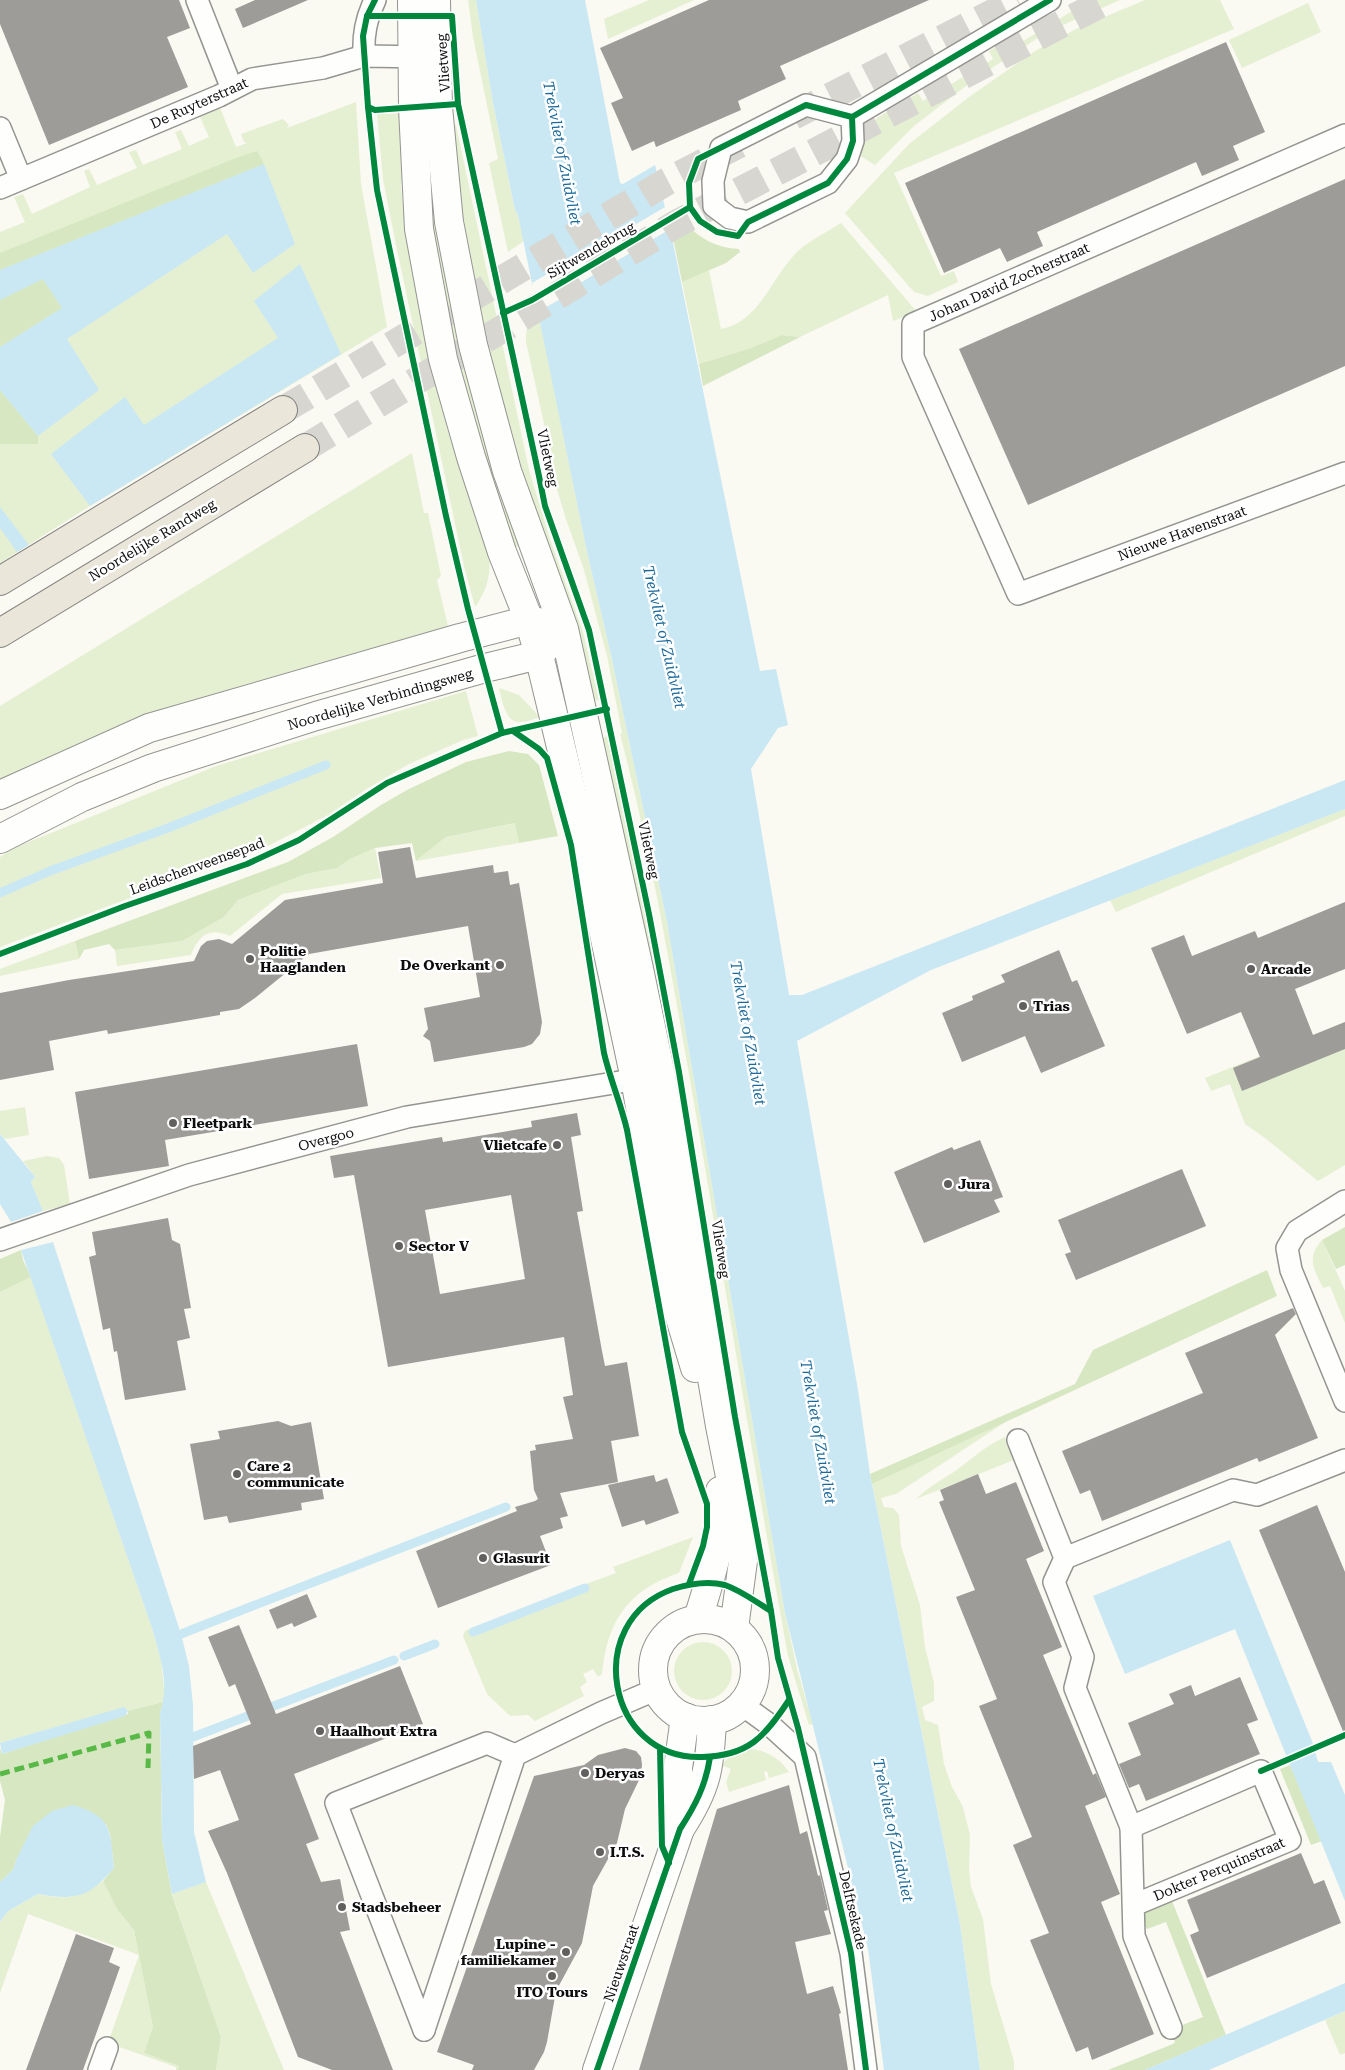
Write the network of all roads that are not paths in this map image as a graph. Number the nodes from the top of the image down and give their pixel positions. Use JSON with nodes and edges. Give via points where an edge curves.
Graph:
{"nodes":[{"id":1,"x":197,"y":0,"type":"edge"},
{"id":2,"x":375,"y":0,"type":"edge"},
{"id":3,"x":412,"y":0,"type":"edge"},
{"id":4,"x":436,"y":0,"type":"edge"},
{"id":5,"x":1050,"y":0,"type":"edge"},
{"id":6,"x":364,"y":56,"type":"junction"},
{"id":7,"x":425,"y":57,"type":"junction"},
{"id":8,"x":232,"y":89,"type":"junction"},
{"id":9,"x":852,"y":117,"type":"junction"},
{"id":10,"x":0,"y":128,"type":"edge"},
{"id":11,"x":1345,"y":135,"type":"edge"},
{"id":12,"x":21,"y":179,"type":"junction"},
{"id":13,"x":0,"y":188,"type":"edge"},
{"id":14,"x":283,"y":410,"type":"tunnel mouth"},
{"id":15,"x":305,"y":448,"type":"tunnel mouth"},
{"id":16,"x":1345,"y":472,"type":"edge"},
{"id":17,"x":0,"y":581,"type":"edge"},
{"id":18,"x":1018,"y":594,"type":"joint"},
{"id":19,"x":529,"y":620,"type":"junction"},
{"id":20,"x":564,"y":629,"type":"junction"},
{"id":21,"x":0,"y":633,"type":"edge"},
{"id":22,"x":539,"y":655,"type":"junction"},
{"id":23,"x":0,"y":795,"type":"edge"},
{"id":24,"x":0,"y":839,"type":"edge"},
{"id":25,"x":648,"y":1077,"type":"junction"},
{"id":26,"x":1345,"y":1201,"type":"edge"},
{"id":27,"x":0,"y":1240,"type":"edge"},
{"id":28,"x":1345,"y":1400,"type":"edge"},
{"id":29,"x":1018,"y":1440,"type":"dead end"},
{"id":30,"x":1345,"y":1460,"type":"edge"},
{"id":31,"x":1065,"y":1558,"type":"junction"},
{"id":32,"x":698,"y":1619,"type":"junction"},
{"id":33,"x":734,"y":1628,"type":"junction"},
{"id":34,"x":657,"y":1689,"type":"junction"},
{"id":35,"x":741,"y":1704,"type":"junction"},
{"id":36,"x":698,"y":1718,"type":"junction"},
{"id":37,"x":514,"y":1755,"type":"junction"},
{"id":38,"x":1132,"y":1827,"type":"junction"},
{"id":39,"x":1134,"y":1905,"type":"junction"},
{"id":40,"x":1171,"y":2028,"type":"dead end"},
{"id":41,"x":107,"y":2048,"type":"dead end"},
{"id":42,"x":99,"y":2070,"type":"edge"},
{"id":43,"x":597,"y":2070,"type":"edge"},
{"id":44,"x":866,"y":2070,"type":"edge"}],
"edges":[{"from":1,"to":8,"type":"street"},
{"from":2,"to":6,"type":"street","via":[[367,16],[363,36]]},
{"from":3,"to":7,"type":"street","name":"Vlietweg"},
{"from":4,"to":7,"type":"street","name":"Vlietweg"},
{"from":5,"to":9,"type":"street"},
{"from":6,"to":7,"type":"street","name":"De Ruyterstraat"},
{"from":6,"to":8,"type":"street","name":"De Ruyterstraat","via":[[323,68],[252,79]]},
{"from":7,"to":19,"type":"street","name":"Vlietweg","via":[[419,229],[443,359],[486,504]]},
{"from":7,"to":20,"type":"street","name":"Vlietweg","via":[[438,106],[448,222],[473,346],[507,471]]},
{"from":8,"to":12,"type":"street","name":"De Ruyterstraat"},
{"from":9,"to":9,"type":"street","via":[[806,105],[721,148],[713,181],[714,206],[730,218],[748,222],[828,183],[847,159],[853,141]]},
{"from":10,"to":12,"type":"street"},
{"from":11,"to":18,"type":"street","name":"Johan David Zocherstraat","via":[[913,324],[913,357]]},
{"from":12,"to":13,"type":"street","name":"De Ruyterstraat"},
{"from":14,"to":17,"type":"main road"},
{"from":15,"to":21,"type":"main road","name":"Noordelijke Randweg"},
{"from":16,"to":18,"type":"street","name":"Nieuwe Havenstraat"},
{"from":19,"to":20,"type":"street"},
{"from":19,"to":22,"type":"street","name":"Vlietweg"},
{"from":19,"to":23,"type":"street","via":[[149,728]]},
{"from":20,"to":22,"type":"street"},
{"from":20,"to":25,"type":"street","name":"Vlietweg","via":[[638,964]]},
{"from":22,"to":24,"type":"street","name":"Noordelijke Verbindingsweg","via":[[316,716],[154,768],[82,797]]},
{"from":22,"to":25,"type":"street","name":"Vlietweg","via":[[590,864]]},
{"from":25,"to":27,"type":"street","name":"Overgoo","via":[[407,1117],[189,1175]]},
{"from":25,"to":32,"type":"street","name":"Vlietweg","via":[[674,1298],[693,1359],[722,1505],[720,1532]]},
{"from":25,"to":33,"type":"street","name":"Vlietweg","via":[[741,1532],[743,1561]]},
{"from":26,"to":28,"type":"street","via":[[1297,1231],[1287,1248],[1291,1270]]},
{"from":29,"to":31,"type":"street"},
{"from":30,"to":31,"type":"street","via":[[1256,1495],[1232,1490]]},
{"from":31,"to":38,"type":"street","name":"Dokter Perquinstraat","via":[[1054,1582],[1084,1657],[1075,1688]]},
{"from":32,"to":33,"type":"street","via":[[717,1620]]},
{"from":32,"to":34,"type":"street","via":[[676,1627],[660,1644],[653,1666]]},
{"from":33,"to":35,"type":"street","via":[[748,1644],[754,1664],[752,1686]]},
{"from":34,"to":36,"type":"street","via":[[668,1706]]},
{"from":34,"to":37,"type":"street"},
{"from":35,"to":36,"type":"street","via":[[728,1714]]},
{"from":35,"to":44,"type":"street","name":"Delftsekade","via":[[770,1725],[805,1758],[851,1953]]},
{"from":36,"to":43,"type":"street","name":"Nieuwstraat","via":[[678,1768],[680,1829]]},
{"from":37,"to":37,"type":"street","via":[[487,1743],[336,1803],[424,2030]]},
{"from":38,"to":39,"type":"street","name":"Dokter Perquinstraat"},
{"from":38,"to":39,"type":"street","name":"Dokter Perquinstraat","via":[[1261,1771],[1290,1840]]},
{"from":39,"to":40,"type":"street","name":"Dokter Perquinstraat","via":[[1134,1936]]},
{"from":41,"to":42,"type":"street"}]}
